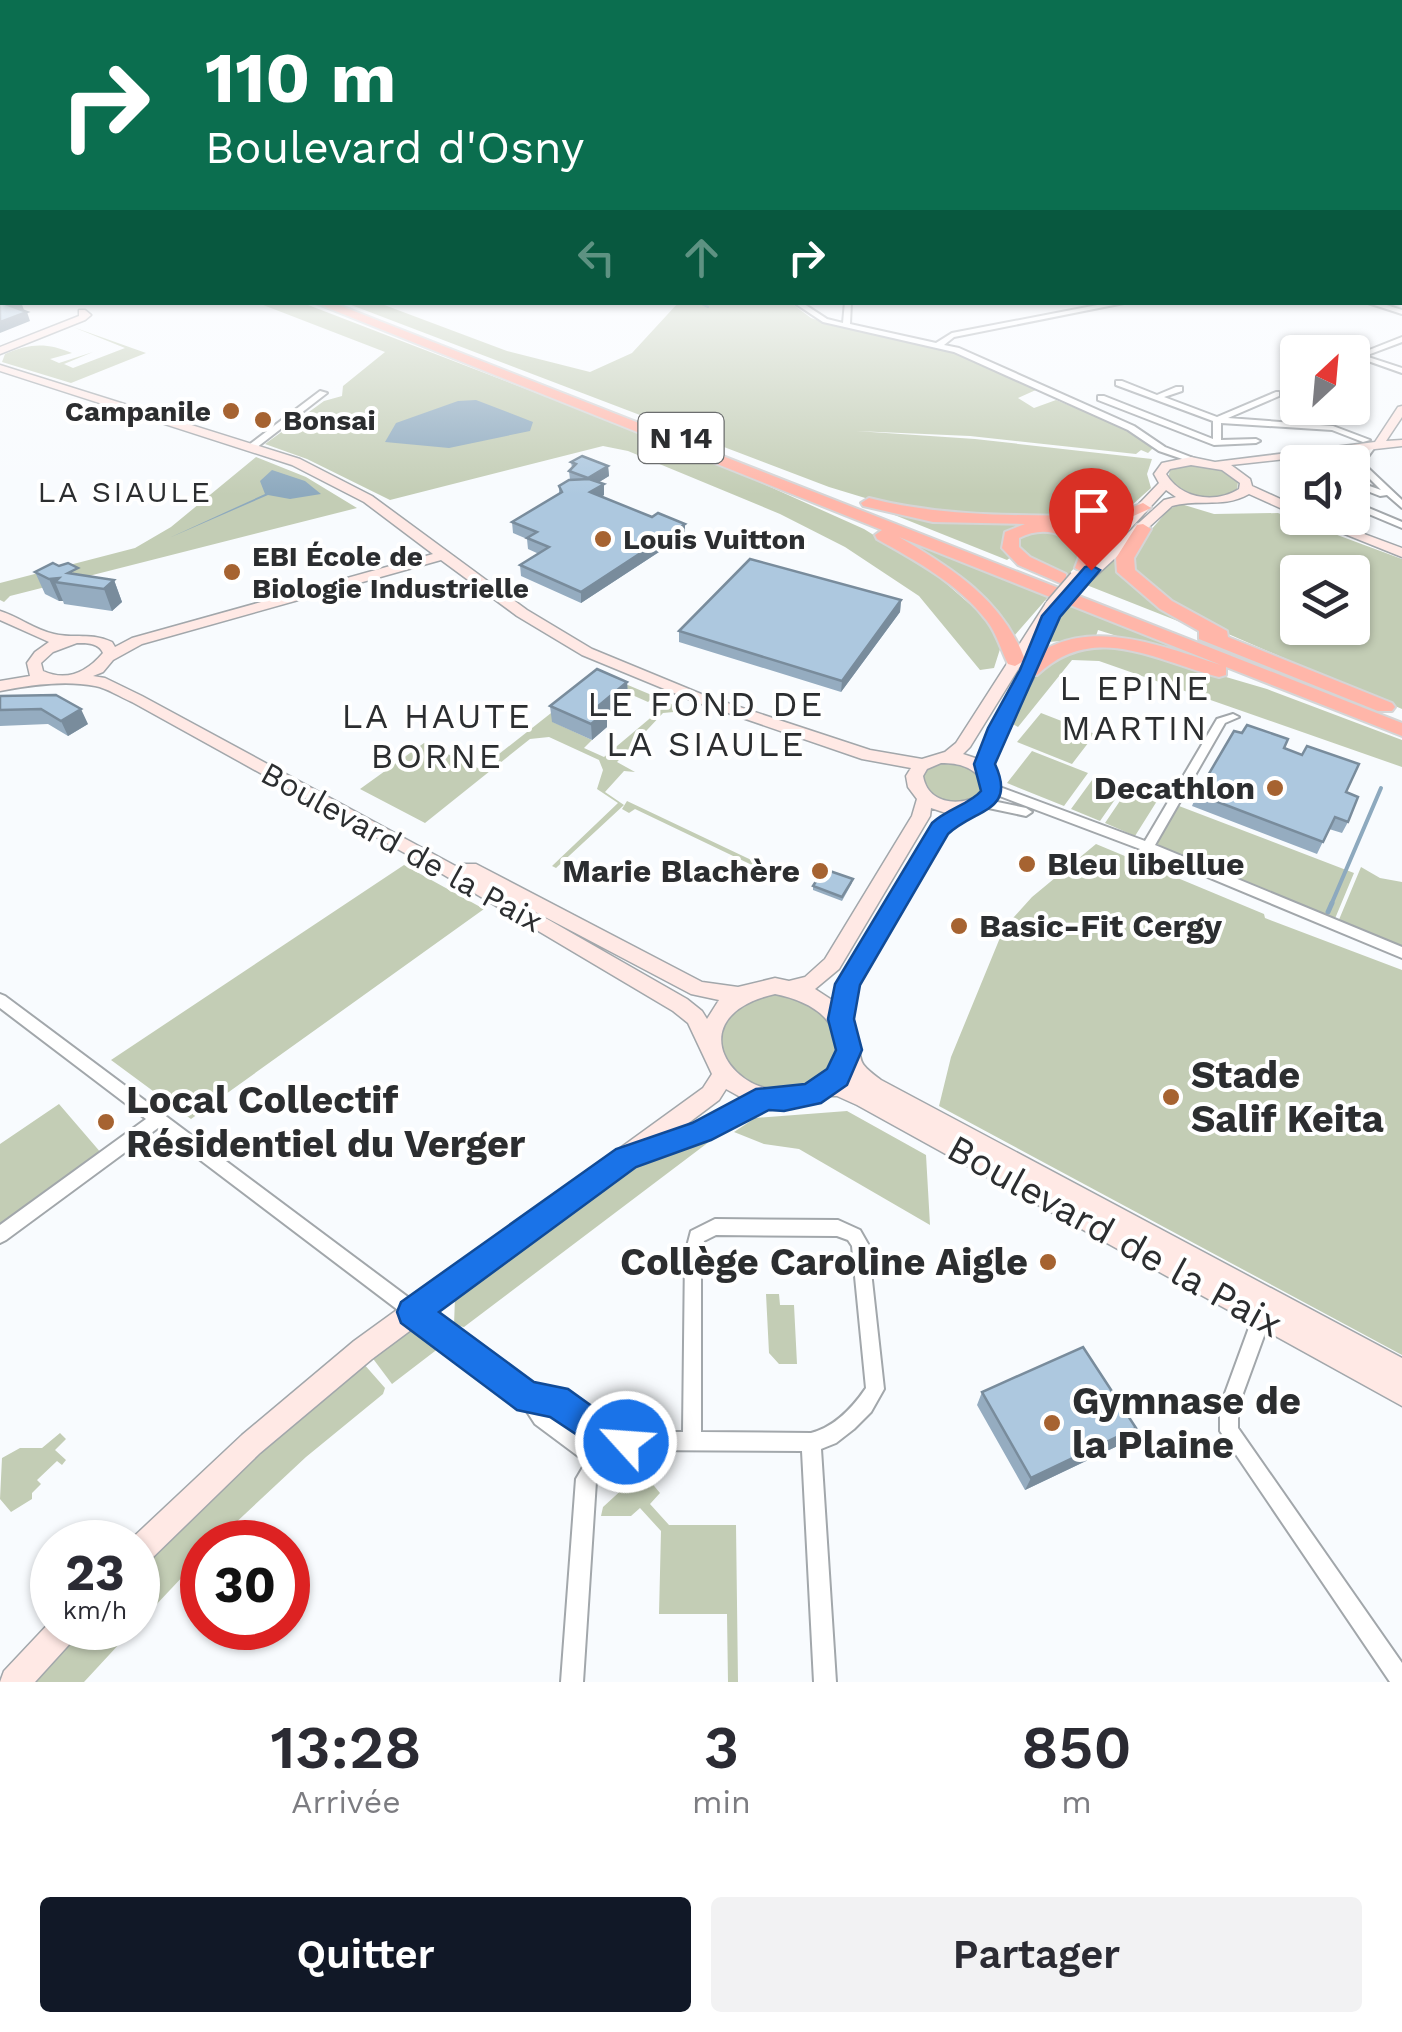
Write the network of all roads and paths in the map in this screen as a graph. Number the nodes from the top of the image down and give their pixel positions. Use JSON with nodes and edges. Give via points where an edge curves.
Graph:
{"nodes":[{"id":1,"x":34,"y":337,"type":"edge"},
{"id":2,"x":411,"y":337,"type":"edge"},
{"id":3,"x":422,"y":337,"type":"edge"},
{"id":4,"x":900,"y":337,"type":"edge"},
{"id":5,"x":949,"y":337,"type":"edge"},
{"id":6,"x":1402,"y":340,"type":"edge"},
{"id":7,"x":939,"y":345,"type":"junction"},
{"id":8,"x":0,"y":352,"type":"edge"},
{"id":9,"x":0,"y":368,"type":"edge"},
{"id":10,"x":1402,"y":371,"type":"edge"},
{"id":11,"x":1119,"y":383,"type":"dead end"},
{"id":12,"x":1180,"y":389,"type":"dead end"},
{"id":13,"x":323,"y":393,"type":"dead end"},
{"id":14,"x":1276,"y":394,"type":"dead end"},
{"id":15,"x":1101,"y":398,"type":"dead end"},
{"id":16,"x":1156,"y":398,"type":"junction"},
{"id":17,"x":1402,"y":410,"type":"edge"},
{"id":18,"x":1217,"y":420,"type":"junction"},
{"id":19,"x":1256,"y":441,"type":"dead end"},
{"id":20,"x":1217,"y":443,"type":"junction"},
{"id":21,"x":1402,"y":443,"type":"edge"},
{"id":22,"x":1373,"y":444,"type":"junction"},
{"id":23,"x":253,"y":446,"type":"junction"},
{"id":24,"x":1162,"y":449,"type":"junction"},
{"id":25,"x":1197,"y":461,"type":"junction"},
{"id":26,"x":1248,"y":461,"type":"junction"},
{"id":27,"x":1169,"y":464,"type":"junction"},
{"id":28,"x":1214,"y":464,"type":"junction"},
{"id":29,"x":755,"y":470,"type":"junction"},
{"id":30,"x":1165,"y":484,"type":"junction"},
{"id":31,"x":1241,"y":487,"type":"junction"},
{"id":32,"x":1370,"y":488,"type":"edge"},
{"id":33,"x":1389,"y":495,"type":"junction"},
{"id":34,"x":1190,"y":497,"type":"junction"},
{"id":35,"x":1280,"y":505,"type":"edge"},
{"id":36,"x":1402,"y":506,"type":"edge"},
{"id":37,"x":1143,"y":508,"type":"junction"},
{"id":38,"x":1370,"y":512,"type":"edge"},
{"id":39,"x":1402,"y":525,"type":"edge"},
{"id":40,"x":1143,"y":529,"type":"junction"},
{"id":41,"x":1355,"y":535,"type":"edge"},
{"id":42,"x":1402,"y":553,"type":"edge"},
{"id":43,"x":442,"y":555,"type":"junction"},
{"id":44,"x":1081,"y":575,"type":"junction"},
{"id":45,"x":0,"y":615,"type":"edge"},
{"id":46,"x":0,"y":627,"type":"edge"},
{"id":47,"x":66,"y":641,"type":"junction"},
{"id":48,"x":107,"y":654,"type":"junction"},
{"id":49,"x":36,"y":659,"type":"junction"},
{"id":50,"x":1022,"y":666,"type":"junction"},
{"id":51,"x":1291,"y":668,"type":"junction"},
{"id":52,"x":44,"y":678,"type":"junction"},
{"id":53,"x":76,"y":678,"type":"junction"},
{"id":54,"x":1,"y":686,"type":"edge"},
{"id":55,"x":1402,"y":714,"type":"edge"},
{"id":56,"x":1234,"y":716,"type":"dead end"},
{"id":57,"x":1402,"y":729,"type":"edge"},
{"id":58,"x":950,"y":757,"type":"junction"},
{"id":59,"x":918,"y":770,"type":"junction"},
{"id":60,"x":984,"y":770,"type":"junction"},
{"id":61,"x":925,"y":799,"type":"junction"},
{"id":62,"x":981,"y":800,"type":"junction"},
{"id":63,"x":1145,"y":851,"type":"junction"},
{"id":64,"x":1402,"y":953,"type":"edge"},
{"id":65,"x":792,"y":988,"type":"junction"},
{"id":66,"x":739,"y":995,"type":"junction"},
{"id":67,"x":0,"y":1001,"type":"edge"},
{"id":68,"x":841,"y":1019,"type":"junction"},
{"id":69,"x":710,"y":1043,"type":"junction"},
{"id":70,"x":848,"y":1055,"type":"junction"},
{"id":71,"x":723,"y":1074,"type":"junction"},
{"id":72,"x":826,"y":1087,"type":"junction"},
{"id":73,"x":766,"y":1098,"type":"junction"},
{"id":74,"x":157,"y":1120,"type":"junction"},
{"id":75,"x":626,"y":1158,"type":"junction"},
{"id":76,"x":0,"y":1235,"type":"edge"},
{"id":77,"x":1266,"y":1308,"type":"junction"},
{"id":78,"x":412,"y":1312,"type":"junction"},
{"id":79,"x":1402,"y":1372,"type":"edge"},
{"id":80,"x":1402,"y":1392,"type":"edge"},
{"id":81,"x":528,"y":1398,"type":"junction"},
{"id":82,"x":692,"y":1441,"type":"junction"},
{"id":83,"x":811,"y":1442,"type":"junction"},
{"id":84,"x":618,"y":1445,"type":"junction"},
{"id":85,"x":600,"y":1461,"type":"junction"},
{"id":86,"x":160,"y":1531,"type":"edge"},
{"id":87,"x":45,"y":1650,"type":"edge"},
{"id":88,"x":1402,"y":1680,"type":"edge"},
{"id":89,"x":15,"y":1682,"type":"edge"},
{"id":90,"x":572,"y":1682,"type":"edge"},
{"id":91,"x":825,"y":1682,"type":"edge"}],
"edges":[{"from":1,"to":8,"type":"main road"},
{"from":2,"to":29,"type":"highway","number":"N 14"},
{"from":3,"to":29,"type":"highway","number":"N 14"},
{"from":4,"to":7,"type":"street"},
{"from":5,"to":7,"type":"street"},
{"from":6,"to":10,"type":"street","via":[[1358,356]]},
{"from":7,"to":24,"type":"street","via":[[1131,428]]},
{"from":9,"to":23,"type":"main road"},
{"from":11,"to":16,"type":"street"},
{"from":12,"to":16,"type":"street"},
{"from":13,"to":23,"type":"street"},
{"from":14,"to":18,"type":"street"},
{"from":15,"to":20,"type":"street"},
{"from":16,"to":18,"type":"street"},
{"from":17,"to":22,"type":"main road"},
{"from":18,"to":20,"type":"street"},
{"from":18,"to":22,"type":"street","via":[[1333,428]]},
{"from":19,"to":20,"type":"street"},
{"from":21,"to":22,"type":"main road"},
{"from":22,"to":26,"type":"main road"},
{"from":22,"to":33,"type":"street","via":[[1364,468]]},
{"from":23,"to":43,"type":"main road","via":[[356,491]]},
{"from":24,"to":25,"type":"street"},
{"from":24,"to":27,"type":"street"},
{"from":25,"to":27,"type":"main road"},
{"from":25,"to":28,"type":"main road"},
{"from":26,"to":28,"type":"main road"},
{"from":26,"to":31,"type":"main road"},
{"from":27,"to":30,"type":"main road","via":[[1161,472]]},
{"from":28,"to":31,"type":"main road"},
{"from":29,"to":37,"type":"highway","via":[[946,521],[1109,522]]},
{"from":29,"to":50,"type":"highway","via":[[858,521],[940,572],[1001,626]]},
{"from":29,"to":57,"type":"highway","number":"N 14"},
{"from":30,"to":34,"type":"main road"},
{"from":30,"to":37,"type":"main road"},
{"from":31,"to":34,"type":"main road","via":[[1214,501]]},
{"from":31,"to":35,"type":"main road"},
{"from":32,"to":33,"type":"street"},
{"from":33,"to":36,"type":"street"},
{"from":34,"to":40,"type":"main road","via":[[1168,504]]},
{"from":37,"to":44,"type":"main road"},
{"from":38,"to":39,"type":"street"},
{"from":40,"to":44,"type":"main road"},
{"from":40,"to":51,"type":"highway","via":[[1124,561],[1134,582],[1191,621]]},
{"from":41,"to":42,"type":"main road"},
{"from":43,"to":48,"type":"main road"},
{"from":43,"to":59,"type":"main road","via":[[597,657],[668,688]]},
{"from":44,"to":50,"type":"main road","bridge":true,"via":[[1054,607]]},
{"from":44,"to":51,"type":"highway","via":[[1091,548],[1070,531],[1032,527],[1009,540],[1017,556],[1042,570]]},
{"from":45,"to":47,"type":"main road"},
{"from":46,"to":49,"type":"main road","via":[[34,646]]},
{"from":47,"to":48,"type":"main road","via":[[88,638]]},
{"from":47,"to":49,"type":"main road"},
{"from":48,"to":53,"type":"main road"},
{"from":48,"to":66,"type":"main road","name":"Boulevard de la Paix","via":[[115,676],[252,752],[680,980],[708,993]]},
{"from":49,"to":52,"type":"main road","via":[[34,671]]},
{"from":49,"to":54,"type":"main road"},
{"from":50,"to":57,"type":"highway","via":[[1061,644],[1112,643]]},
{"from":50,"to":58,"type":"main road"},
{"from":50,"to":60,"type":"main road"},
{"from":51,"to":55,"type":"highway"},
{"from":52,"to":53,"type":"main road"},
{"from":52,"to":54,"type":"main road"},
{"from":53,"to":69,"type":"main road","name":"Boulevard de la Paix","via":[[138,699],[492,894],[680,1005]]},
{"from":56,"to":63,"type":"street","via":[[1221,721]]},
{"from":58,"to":59,"type":"main road"},
{"from":58,"to":60,"type":"main road"},
{"from":59,"to":61,"type":"main road","via":[[916,788]]},
{"from":60,"to":62,"type":"main road"},
{"from":61,"to":62,"type":"main road","via":[[948,808]]},
{"from":61,"to":65,"type":"main road","via":[[832,964],[811,983]]},
{"from":62,"to":63,"type":"street"},
{"from":62,"to":68,"type":"main road","via":[[943,824],[848,984]]},
{"from":63,"to":64,"type":"street"},
{"from":65,"to":66,"type":"main road"},
{"from":65,"to":68,"type":"main road","via":[[824,1001]]},
{"from":66,"to":69,"type":"main road","via":[[718,1014]]},
{"from":67,"to":74,"type":"street"},
{"from":68,"to":70,"type":"main road"},
{"from":69,"to":71,"type":"main road"},
{"from":70,"to":72,"type":"main road"},
{"from":70,"to":77,"type":"main road","name":"Boulevard de la Paix","via":[[856,1073],[874,1086]]},
{"from":71,"to":73,"type":"main road"},
{"from":71,"to":75,"type":"main road","via":[[712,1094]]},
{"from":72,"to":73,"type":"main road","via":[[802,1097]]},
{"from":72,"to":77,"type":"main road","name":"Boulevard de la Paix","via":[[865,1099]]},
{"from":73,"to":75,"type":"main road","via":[[701,1132]]},
{"from":74,"to":76,"type":"street"},
{"from":74,"to":78,"type":"street"},
{"from":75,"to":78,"type":"main road"},
{"from":77,"to":79,"type":"main road","name":"Boulevard de la Paix"},
{"from":77,"to":80,"type":"main road","name":"Boulevard de la Paix"},
{"from":77,"to":88,"type":"street","via":[[1227,1414],[1230,1432]]},
{"from":78,"to":81,"type":"street"},
{"from":78,"to":86,"type":"main road","via":[[276,1422]]},
{"from":81,"to":84,"type":"street","via":[[556,1401]]},
{"from":81,"to":85,"type":"street"},
{"from":82,"to":83,"type":"street"},
{"from":82,"to":83,"type":"street","via":[[697,1236],[716,1227],[838,1228],[860,1244],[874,1388],[834,1432]]},
{"from":82,"to":84,"type":"street"},
{"from":83,"to":91,"type":"street"},
{"from":84,"to":85,"type":"street"},
{"from":85,"to":90,"type":"street","via":[[586,1482]]},
{"from":87,"to":89,"type":"main road"}]}
